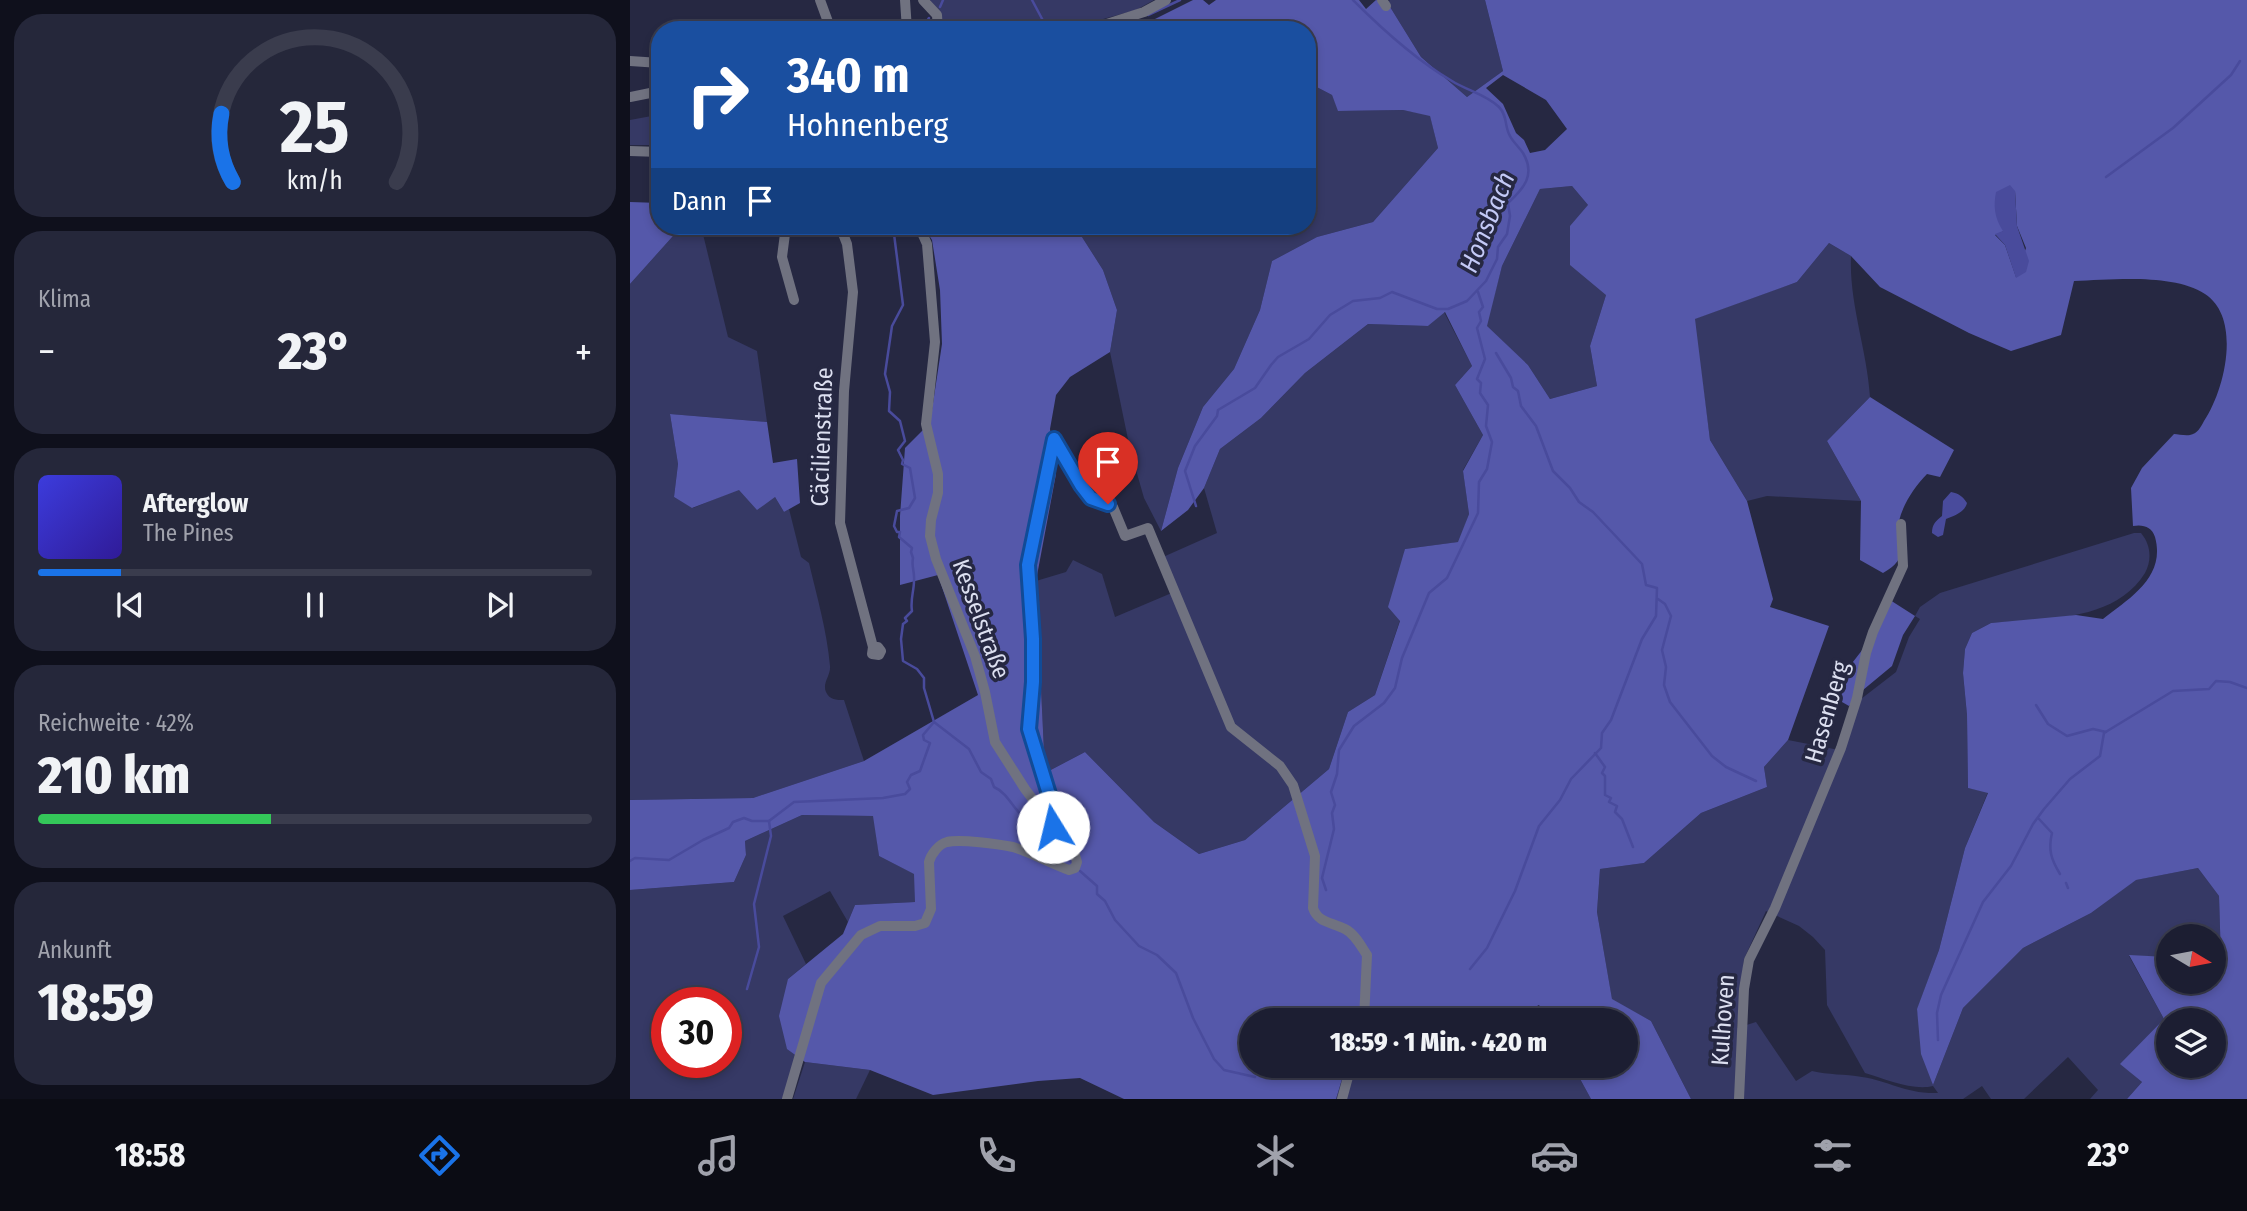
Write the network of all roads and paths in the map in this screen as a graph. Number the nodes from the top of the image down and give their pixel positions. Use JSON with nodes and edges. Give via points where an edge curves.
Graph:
{"nodes":[{"id":1,"x":820,"y":0,"type":"edge"},
{"id":2,"x":905,"y":0,"type":"edge"},
{"id":3,"x":923,"y":0,"type":"edge"},
{"id":4,"x":1166,"y":0,"type":"edge"},
{"id":5,"x":828,"y":21,"type":"edge"},
{"id":6,"x":906,"y":21,"type":"edge"},
{"id":7,"x":937,"y":21,"type":"edge"},
{"id":8,"x":1116,"y":21,"type":"edge"},
{"id":9,"x":630,"y":61,"type":"edge"},
{"id":10,"x":651,"y":62,"type":"edge"},
{"id":11,"x":651,"y":93,"type":"edge"},
{"id":12,"x":630,"y":97,"type":"edge"},
{"id":13,"x":630,"y":150,"type":"edge"},
{"id":14,"x":651,"y":151,"type":"edge"},
{"id":15,"x":785,"y":235,"type":"edge"},
{"id":16,"x":844,"y":235,"type":"edge"},
{"id":17,"x":923,"y":235,"type":"edge"},
{"id":18,"x":794,"y":300,"type":"dead end"},
{"id":19,"x":1901,"y":524,"type":"dead end"},
{"id":20,"x":873,"y":647,"type":"dead end"},
{"id":21,"x":1053,"y":827,"type":"junction"},
{"id":22,"x":1775,"y":908,"type":"joint"},
{"id":23,"x":1365,"y":1008,"type":"edge"},
{"id":24,"x":1348,"y":1078,"type":"edge"},
{"id":25,"x":788,"y":1099,"type":"edge"},
{"id":26,"x":1342,"y":1099,"type":"edge"},
{"id":27,"x":1739,"y":1099,"type":"edge"}],
"edges":[{"from":1,"to":5,"type":"street"},
{"from":2,"to":6,"type":"street"},
{"from":3,"to":7,"type":"street"},
{"from":4,"to":8,"type":"street"},
{"from":9,"to":10,"type":"street"},
{"from":11,"to":12,"type":"street"},
{"from":13,"to":14,"type":"street"},
{"from":15,"to":18,"type":"street","via":[[782,257]]},
{"from":16,"to":20,"type":"street","name":"Cäcilienstraße","via":[[853,292],[840,523]]},
{"from":17,"to":21,"type":"street","name":"Kesselstraße","via":[[934,342],[926,424],[938,474],[930,536],[975,656],[995,742]]},
{"from":19,"to":22,"type":"street","name":"Hasenberg","via":[[1903,566],[1873,632],[1833,769]]},
{"from":21,"to":23,"type":"street","via":[[1056,817],[1029,729],[1033,639],[1028,565],[1054,439],[1091,498],[1113,507],[1125,536],[1148,528],[1230,727],[1280,766],[1293,785],[1315,856],[1313,908],[1328,923],[1350,933],[1367,955]]},
{"from":21,"to":25,"type":"street","name":"Kesselstraße","via":[[1075,855],[1072,869],[998,845],[947,842],[935,851],[928,868],[931,909],[925,923],[880,926],[861,935],[821,983]]},
{"from":22,"to":27,"type":"street","name":"Kulhoven","via":[[1746,973]]},
{"from":24,"to":26,"type":"street"}]}
